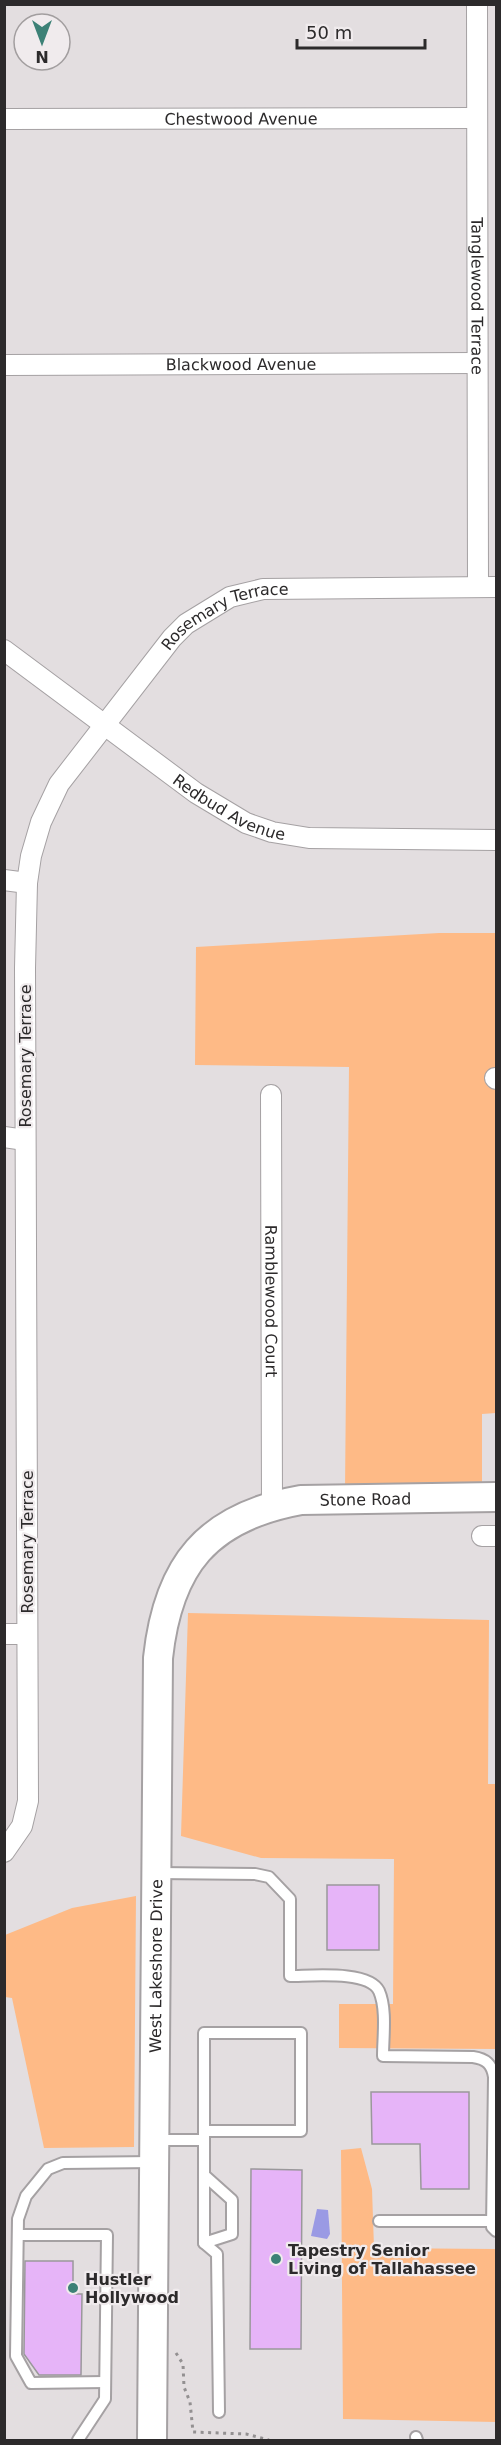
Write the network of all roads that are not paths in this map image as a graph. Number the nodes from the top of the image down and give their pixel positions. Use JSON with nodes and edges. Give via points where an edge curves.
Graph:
{"nodes":[{"id":1,"x":477,"y":4,"type":"edge"},
{"id":2,"x":4,"y":118,"type":"edge"},
{"id":3,"x":477,"y":118,"type":"junction"},
{"id":4,"x":477,"y":363,"type":"junction"},
{"id":5,"x":4,"y":365,"type":"edge"},
{"id":6,"x":487,"y":587,"type":"edge"},
{"id":7,"x":4,"y":650,"type":"edge"},
{"id":8,"x":104,"y":725,"type":"junction"},
{"id":9,"x":496,"y":840,"type":"edge"},
{"id":10,"x":4,"y":880,"type":"edge"},
{"id":11,"x":27,"y":883,"type":"junction"},
{"id":12,"x":271,"y":1095,"type":"dead end"},
{"id":13,"x":4,"y":1137,"type":"edge"},
{"id":14,"x":25,"y":1140,"type":"junction"},
{"id":15,"x":496,"y":1497,"type":"edge"},
{"id":16,"x":272,"y":1505,"type":"junction"},
{"id":17,"x":238,"y":1519,"type":"joint"},
{"id":18,"x":4,"y":1634,"type":"edge"},
{"id":19,"x":27,"y":1634,"type":"junction"},
{"id":20,"x":4,"y":1852,"type":"edge"},
{"id":21,"x":157,"y":1873,"type":"junction"},
{"id":22,"x":204,"y":2136,"type":"junction"},
{"id":23,"x":154,"y":2151,"type":"junction"},
{"id":24,"x":204,"y":2175,"type":"junction"},
{"id":25,"x":379,"y":2221,"type":"dead end"},
{"id":26,"x":494,"y":2226,"type":"edge"},
{"id":27,"x":18,"y":2235,"type":"junction"},
{"id":28,"x":204,"y":2243,"type":"junction"},
{"id":29,"x":105,"y":2382,"type":"junction"},
{"id":30,"x":219,"y":2412,"type":"dead end"},
{"id":31,"x":78,"y":2440,"type":"edge"},
{"id":32,"x":152,"y":2440,"type":"edge"}],
"edges":[{"from":1,"to":3,"type":"street","name":"Tanglewood Terrace"},
{"from":2,"to":3,"type":"street","name":"Chestwood Avenue"},
{"from":3,"to":4,"type":"street","name":"Tanglewood Terrace"},
{"from":4,"to":5,"type":"street","name":"Blackwood Avenue"},
{"from":4,"to":6,"type":"street","name":"Tanglewood Terrace"},
{"from":6,"to":8,"type":"street","name":"Rosemary Terrace","via":[[263,589],[230,597],[186,624],[172,638]]},
{"from":7,"to":8,"type":"street","name":"Redbud Avenue"},
{"from":8,"to":9,"type":"street","name":"Redbud Avenue","via":[[227,813],[272,832],[355,840]]},
{"from":8,"to":11,"type":"street","name":"Rosemary Terrace","via":[[50,799],[34,845]]},
{"from":10,"to":11,"type":"street"},
{"from":11,"to":14,"type":"street","name":"Rosemary Terrace"},
{"from":12,"to":16,"type":"street","name":"Ramblewood Court"},
{"from":13,"to":14,"type":"street"},
{"from":14,"to":19,"type":"street","name":"Rosemary Terrace"},
{"from":15,"to":16,"type":"street","name":"Stone Road","via":[[301,1500]]},
{"from":16,"to":17,"type":"street","name":"Stone Road"},
{"from":17,"to":21,"type":"street","name":"West Lakeshore Drive","via":[[209,1540],[178,1578],[162,1624],[158,1658]]},
{"from":18,"to":19,"type":"street"},
{"from":19,"to":20,"type":"street","name":"Rosemary Terrace","via":[[28,1801],[22,1826]]},
{"from":21,"to":23,"type":"street","name":"West Lakeshore Drive"},
{"from":21,"to":26,"type":"lane","via":[[269,1877],[290,1899],[290,1976],[370,1980],[379,1989],[382,2004],[383,2056],[473,2057],[492,2066]]},
{"from":22,"to":22,"type":"lane","via":[[204,2033],[301,2033],[301,2131]]},
{"from":22,"to":23,"type":"lane"},
{"from":22,"to":24,"type":"lane"},
{"from":23,"to":27,"type":"lane","via":[[63,2163],[48,2169],[26,2196],[18,2219]]},
{"from":23,"to":32,"type":"street","name":"West Lakeshore Drive"},
{"from":24,"to":28,"type":"lane"},
{"from":24,"to":28,"type":"lane","via":[[232,2200],[232,2234]]},
{"from":25,"to":26,"type":"lane"},
{"from":27,"to":29,"type":"lane","via":[[16,2356],[31,2383]]},
{"from":27,"to":29,"type":"lane","via":[[107,2235]]},
{"from":28,"to":30,"type":"lane","via":[[217,2254]]},
{"from":29,"to":31,"type":"lane","via":[[105,2399]]}]}
